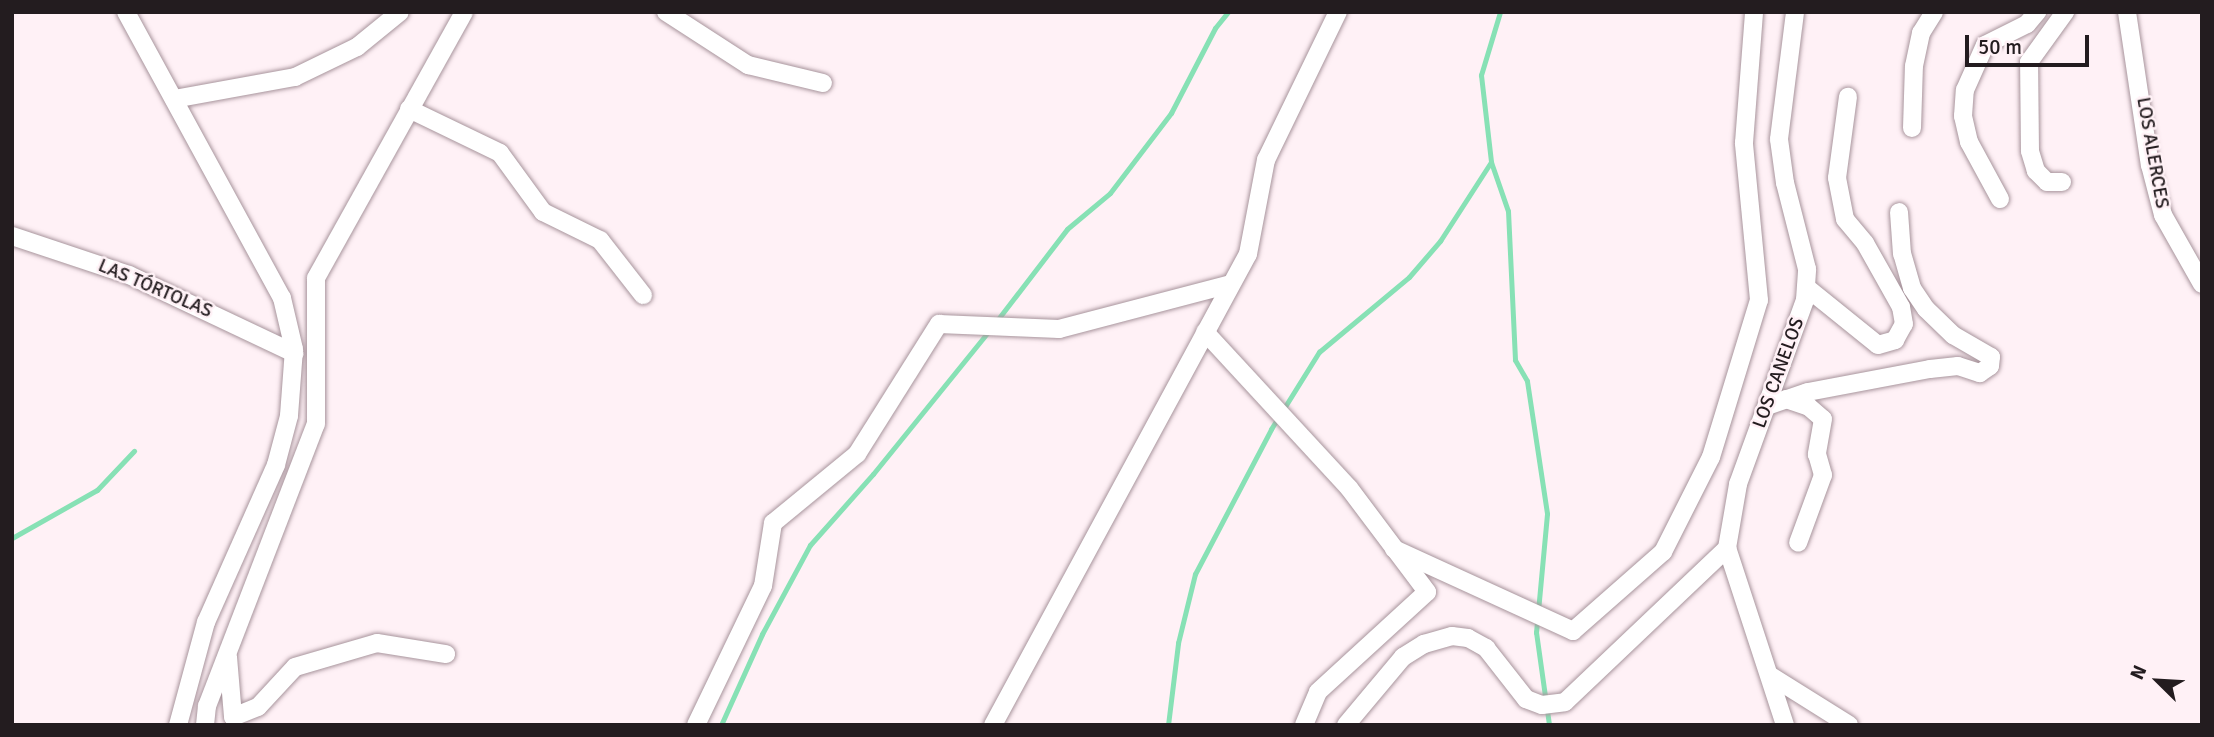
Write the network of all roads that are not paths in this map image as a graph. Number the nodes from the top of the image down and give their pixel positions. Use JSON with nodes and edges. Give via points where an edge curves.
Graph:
{"nodes":[{"id":1,"x":126,"y":12,"type":"edge"},
{"id":2,"x":400,"y":12,"type":"edge"},
{"id":3,"x":464,"y":12,"type":"edge"},
{"id":4,"x":666,"y":12,"type":"edge"},
{"id":5,"x":1338,"y":12,"type":"edge"},
{"id":6,"x":1754,"y":12,"type":"edge"},
{"id":7,"x":1795,"y":12,"type":"edge"},
{"id":8,"x":1934,"y":12,"type":"edge"},
{"id":9,"x":2037,"y":12,"type":"edge"},
{"id":10,"x":2065,"y":12,"type":"edge"},
{"id":11,"x":2127,"y":12,"type":"edge"},
{"id":12,"x":823,"y":83,"type":"dead end"},
{"id":13,"x":1848,"y":97,"type":"dead end"},
{"id":14,"x":174,"y":99,"type":"junction"},
{"id":15,"x":409,"y":109,"type":"junction"},
{"id":16,"x":1912,"y":128,"type":"dead end"},
{"id":17,"x":2062,"y":182,"type":"dead end"},
{"id":18,"x":2000,"y":199,"type":"dead end"},
{"id":19,"x":1899,"y":212,"type":"dead end"},
{"id":20,"x":12,"y":236,"type":"edge"},
{"id":21,"x":1231,"y":284,"type":"junction"},
{"id":22,"x":2202,"y":284,"type":"edge"},
{"id":23,"x":1806,"y":287,"type":"junction"},
{"id":24,"x":643,"y":295,"type":"dead end"},
{"id":25,"x":1205,"y":332,"type":"junction"},
{"id":26,"x":294,"y":352,"type":"junction"},
{"id":27,"x":1786,"y":399,"type":"junction"},
{"id":28,"x":1767,"y":406,"type":"junction"},
{"id":29,"x":1798,"y":543,"type":"dead end"},
{"id":30,"x":1727,"y":548,"type":"junction"},
{"id":31,"x":1394,"y":549,"type":"junction"},
{"id":32,"x":227,"y":653,"type":"junction"},
{"id":33,"x":446,"y":653,"type":"dead end"},
{"id":34,"x":1771,"y":676,"type":"junction"},
{"id":35,"x":178,"y":725,"type":"edge"},
{"id":36,"x":205,"y":725,"type":"edge"},
{"id":37,"x":696,"y":725,"type":"edge"},
{"id":38,"x":993,"y":725,"type":"edge"},
{"id":39,"x":1304,"y":725,"type":"edge"},
{"id":40,"x":1346,"y":725,"type":"edge"},
{"id":41,"x":1785,"y":725,"type":"edge"},
{"id":42,"x":1849,"y":725,"type":"edge"}],
"edges":[{"from":1,"to":14,"type":"street"},
{"from":2,"to":14,"type":"street","via":[[357,47],[295,77]]},
{"from":3,"to":15,"type":"street"},
{"from":4,"to":12,"type":"street","via":[[748,65]]},
{"from":5,"to":21,"type":"street","via":[[1266,160],[1248,254]]},
{"from":6,"to":31,"type":"street","via":[[1744,143],[1759,300],[1711,457],[1663,552],[1573,631]]},
{"from":7,"to":23,"type":"street","name":"LOS CANELOS","via":[[1779,139],[1785,183],[1808,269]]},
{"from":8,"to":16,"type":"street","via":[[1921,33],[1914,66]]},
{"from":9,"to":18,"type":"street","via":[[2027,24],[1984,45],[1965,90],[1963,116],[1969,142]]},
{"from":10,"to":17,"type":"street","via":[[2029,62],[2031,150],[2036,171],[2047,182]]},
{"from":11,"to":22,"type":"street","name":"LOS ALERCES","via":[[2162,215]]},
{"from":13,"to":23,"type":"street","via":[[1837,178],[1845,219],[1865,243],[1900,307],[1903,324],[1895,340],[1878,345]]},
{"from":14,"to":26,"type":"street","via":[[282,298]]},
{"from":15,"to":24,"type":"street","via":[[500,153],[543,212],[600,240]]},
{"from":15,"to":32,"type":"street","via":[[316,278],[316,424]]},
{"from":19,"to":27,"type":"street","via":[[1902,254],[1912,288],[1953,335],[1984,349],[1991,357],[1990,366],[1980,373],[1958,366],[1930,369]]},
{"from":20,"to":26,"type":"street","name":"LAS TÓRTOLAS","via":[[129,275]]},
{"from":21,"to":25,"type":"street"},
{"from":21,"to":37,"type":"street","via":[[1059,329],[939,324],[857,454],[773,523],[763,586]]},
{"from":23,"to":28,"type":"street","name":"LOS CANELOS"},
{"from":25,"to":31,"type":"street","via":[[1349,488]]},
{"from":25,"to":38,"type":"street"},
{"from":26,"to":35,"type":"street","via":[[289,415],[276,465],[206,622]]},
{"from":27,"to":28,"type":"street"},
{"from":27,"to":29,"type":"street","via":[[1809,407],[1824,419],[1817,454],[1823,475]]},
{"from":28,"to":30,"type":"street","name":"LOS CANELOS","via":[[1738,484]]},
{"from":30,"to":34,"type":"street","name":"LOS CANELOS"},
{"from":30,"to":40,"type":"street","via":[[1565,702],[1542,705],[1526,699],[1486,648],[1452,636],[1424,644],[1403,657]]},
{"from":31,"to":39,"type":"street","via":[[1427,592],[1318,692]]},
{"from":32,"to":33,"type":"street","via":[[233,717],[258,707],[295,667],[377,643]]},
{"from":32,"to":36,"type":"street"},
{"from":34,"to":41,"type":"street","name":"LOS CANELOS"},
{"from":34,"to":42,"type":"street"}]}
